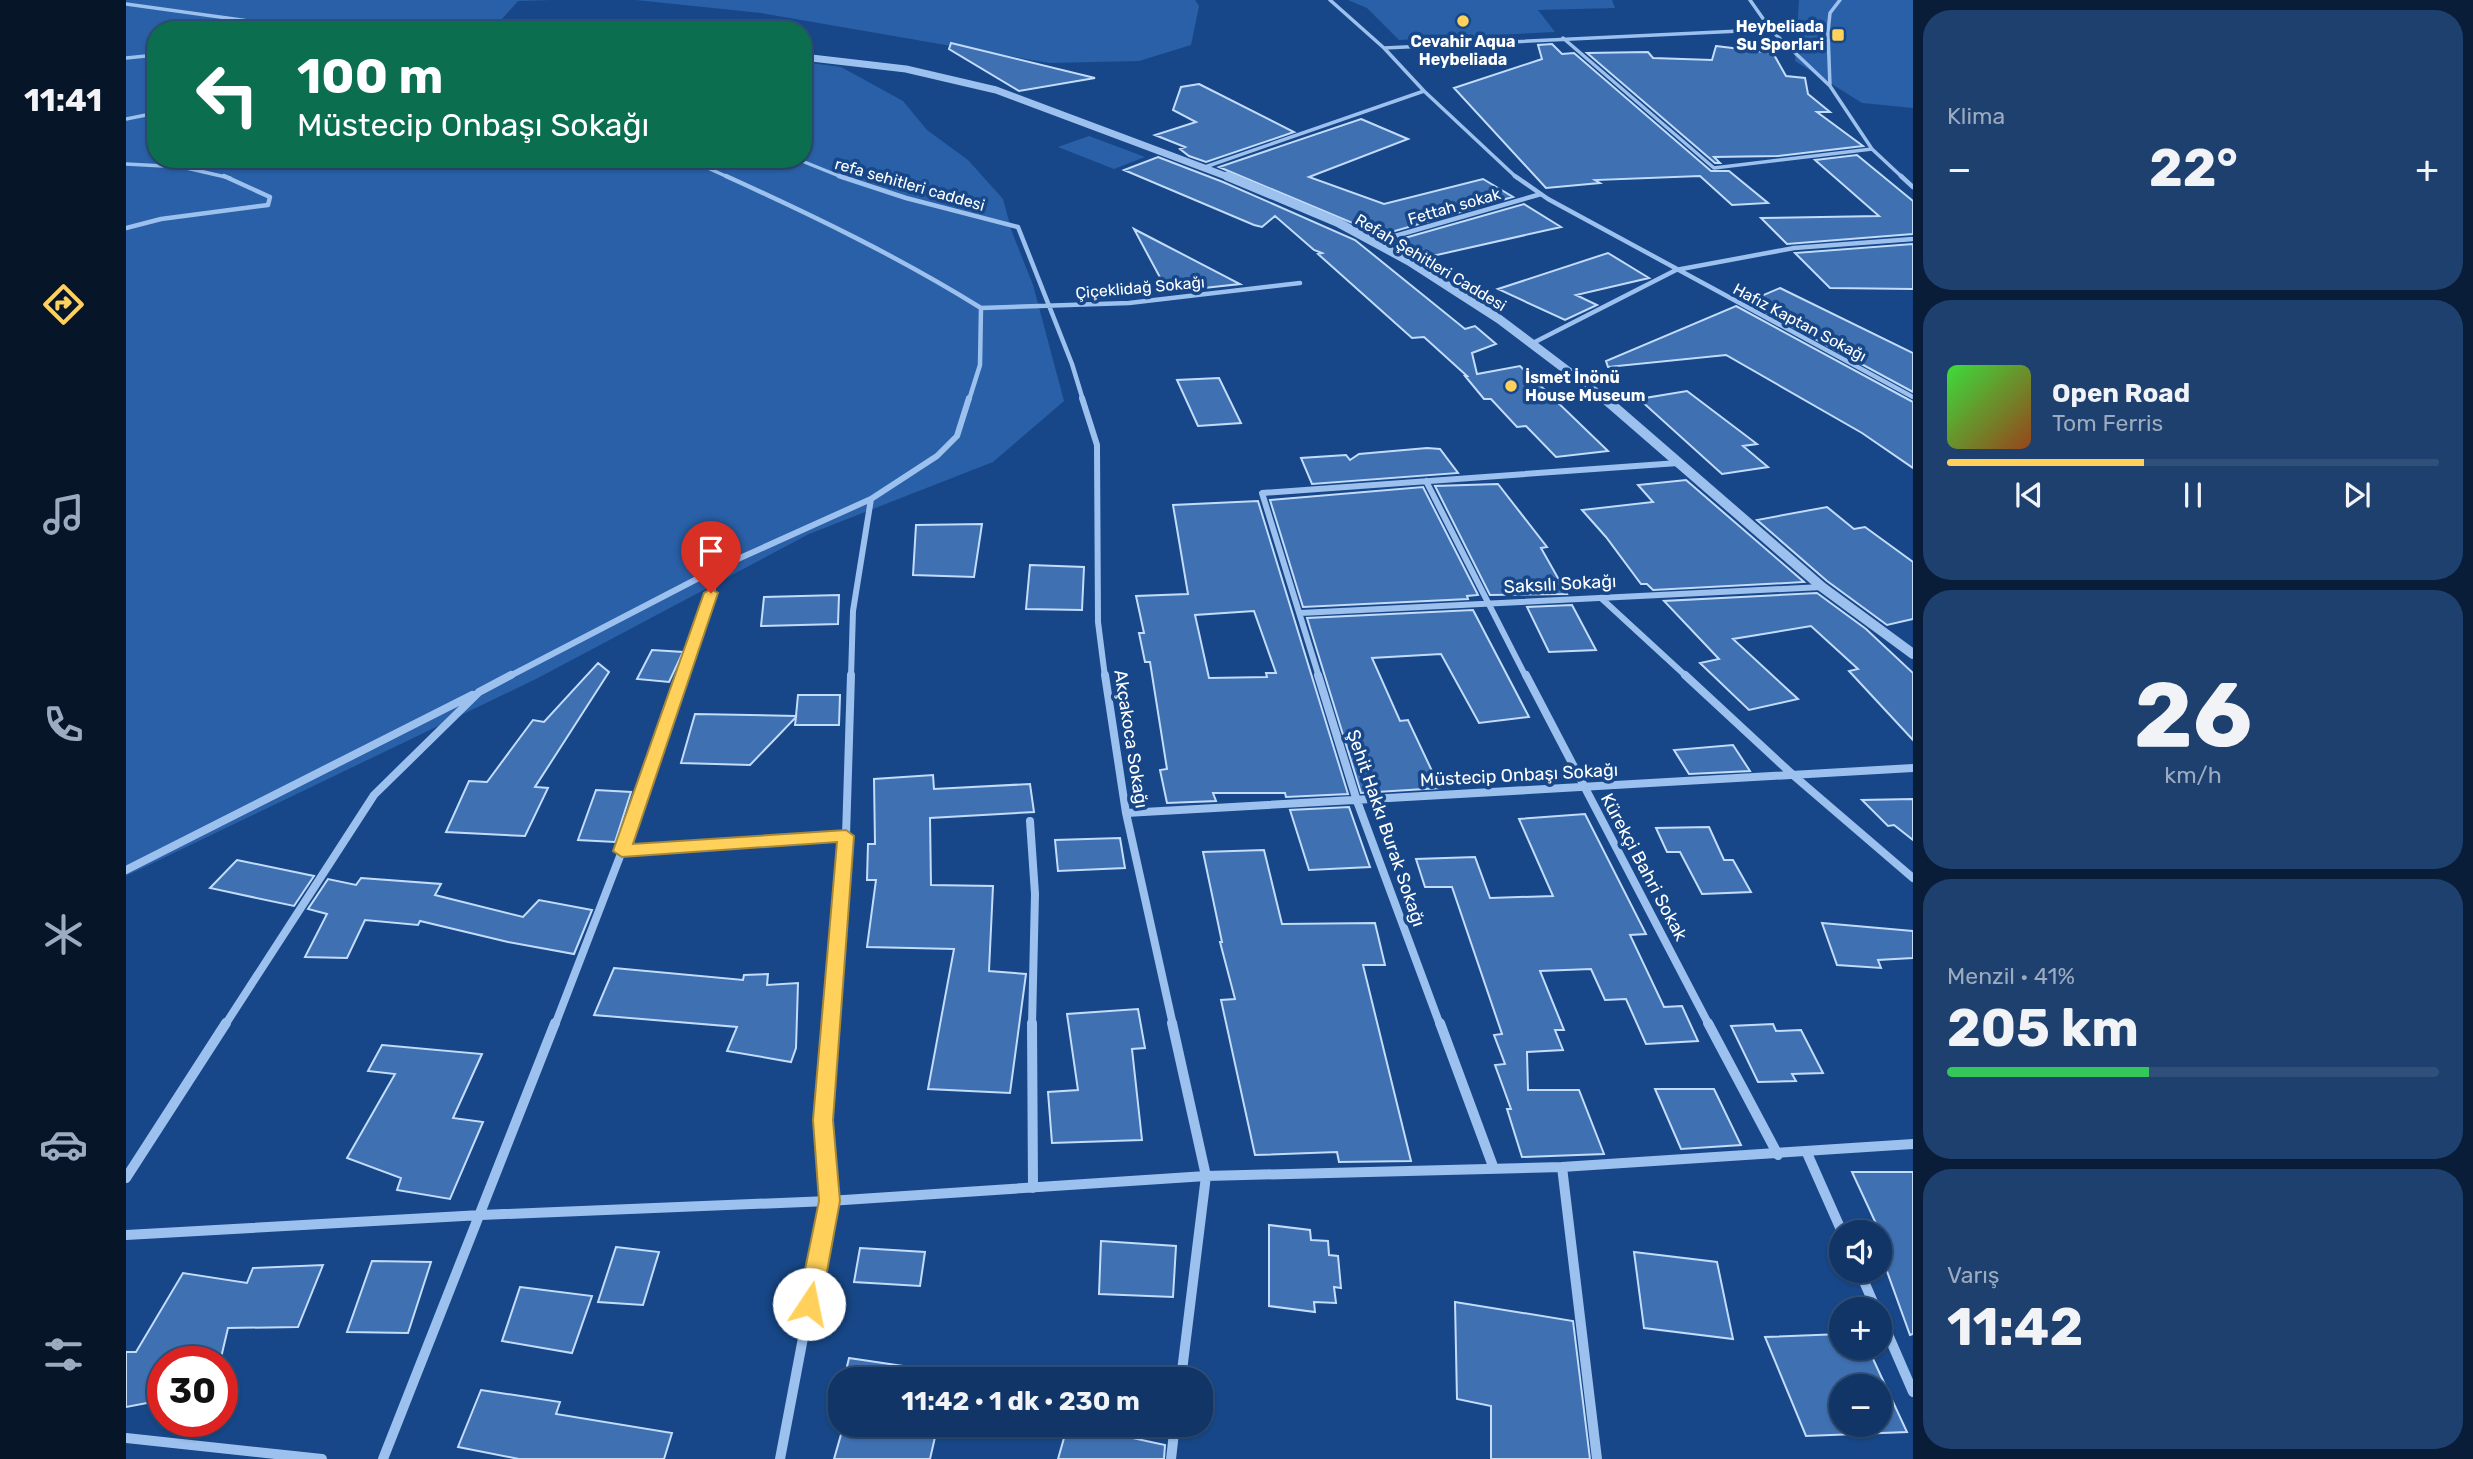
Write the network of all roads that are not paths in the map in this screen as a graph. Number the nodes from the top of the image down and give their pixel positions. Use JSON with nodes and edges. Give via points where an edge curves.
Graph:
{"nodes":[{"id":1,"x":1330,"y":0,"type":"edge"},
{"id":2,"x":1750,"y":0,"type":"edge"},
{"id":3,"x":1840,"y":0,"type":"edge"},
{"id":4,"x":126,"y":4,"type":"edge"},
{"id":5,"x":247,"y":21,"type":"edge"},
{"id":6,"x":1771,"y":30,"type":"junction"},
{"id":7,"x":1828,"y":32,"type":"junction"},
{"id":8,"x":1563,"y":37,"type":"junction"},
{"id":9,"x":1384,"y":48,"type":"junction"},
{"id":10,"x":147,"y":56,"type":"edge"},
{"id":11,"x":126,"y":58,"type":"edge"},
{"id":12,"x":812,"y":58,"type":"edge"},
{"id":13,"x":1830,"y":86,"type":"junction"},
{"id":14,"x":1424,"y":91,"type":"junction"},
{"id":15,"x":147,"y":114,"type":"edge"},
{"id":16,"x":126,"y":118,"type":"edge"},
{"id":17,"x":1872,"y":149,"type":"junction"},
{"id":18,"x":126,"y":164,"type":"edge"},
{"id":19,"x":147,"y":164,"type":"edge"},
{"id":20,"x":812,"y":166,"type":"edge"},
{"id":21,"x":1205,"y":167,"type":"junction"},
{"id":22,"x":172,"y":168,"type":"edge"},
{"id":23,"x":708,"y":168,"type":"edge"},
{"id":24,"x":1913,"y":187,"type":"edge"},
{"id":25,"x":1541,"y":194,"type":"junction"},
{"id":26,"x":1018,"y":227,"type":"joint"},
{"id":27,"x":126,"y":228,"type":"edge"},
{"id":28,"x":1913,"y":239,"type":"edge"},
{"id":29,"x":1374,"y":242,"type":"junction"},
{"id":30,"x":1676,"y":270,"type":"junction"},
{"id":31,"x":1300,"y":283,"type":"dead end"},
{"id":32,"x":1050,"y":307,"type":"junction"},
{"id":33,"x":981,"y":308,"type":"junction"},
{"id":34,"x":1531,"y":344,"type":"junction"},
{"id":35,"x":1913,"y":397,"type":"edge"},
{"id":36,"x":1678,"y":463,"type":"junction"},
{"id":37,"x":1426,"y":481,"type":"junction"},
{"id":38,"x":871,"y":499,"type":"junction"},
{"id":39,"x":720,"y":567,"type":"junction"},
{"id":40,"x":1822,"y":587,"type":"junction"},
{"id":41,"x":1601,"y":598,"type":"junction"},
{"id":42,"x":1488,"y":604,"type":"junction"},
{"id":43,"x":1300,"y":613,"type":"junction"},
{"id":44,"x":1913,"y":654,"type":"edge"},
{"id":45,"x":479,"y":692,"type":"junction"},
{"id":46,"x":1913,"y":768,"type":"edge"},
{"id":47,"x":1793,"y":775,"type":"junction"},
{"id":48,"x":1585,"y":787,"type":"junction"},
{"id":49,"x":1357,"y":801,"type":"junction"},
{"id":50,"x":1126,"y":813,"type":"junction"},
{"id":51,"x":1030,"y":821,"type":"dead end"},
{"id":52,"x":846,"y":836,"type":"junction"},
{"id":53,"x":622,"y":851,"type":"junction"},
{"id":54,"x":126,"y":870,"type":"edge"},
{"id":55,"x":1913,"y":878,"type":"edge"},
{"id":56,"x":1913,"y":1144,"type":"edge"},
{"id":57,"x":1807,"y":1153,"type":"junction"},
{"id":58,"x":1778,"y":1155,"type":"junction"},
{"id":59,"x":1563,"y":1167,"type":"junction"},
{"id":60,"x":1493,"y":1169,"type":"junction"},
{"id":61,"x":1206,"y":1176,"type":"junction"},
{"id":62,"x":126,"y":1178,"type":"edge"},
{"id":63,"x":1033,"y":1188,"type":"junction"},
{"id":64,"x":829,"y":1201,"type":"junction"},
{"id":65,"x":481,"y":1215,"type":"junction"},
{"id":66,"x":1837,"y":1220,"type":"edge"},
{"id":67,"x":126,"y":1235,"type":"edge"},
{"id":68,"x":1892,"y":1344,"type":"edge"},
{"id":69,"x":1182,"y":1367,"type":"edge"},
{"id":70,"x":1913,"y":1392,"type":"edge"},
{"id":71,"x":1174,"y":1437,"type":"edge"},
{"id":72,"x":126,"y":1438,"type":"edge"},
{"id":73,"x":322,"y":1459,"type":"edge"},
{"id":74,"x":383,"y":1459,"type":"edge"},
{"id":75,"x":780,"y":1459,"type":"edge"},
{"id":76,"x":1171,"y":1459,"type":"edge"},
{"id":77,"x":1597,"y":1459,"type":"edge"}],
"edges":[{"from":1,"to":9,"type":"street","name":"Hafız Kaptan Sokağı"},
{"from":2,"to":6,"type":"street"},
{"from":3,"to":7,"type":"street","via":[[1830,13]]},
{"from":4,"to":5,"type":"street"},
{"from":6,"to":7,"type":"street"},
{"from":6,"to":8,"type":"street"},
{"from":6,"to":13,"type":"street"},
{"from":7,"to":13,"type":"street"},
{"from":8,"to":9,"type":"street"},
{"from":8,"to":17,"type":"street","via":[[1714,168]]},
{"from":9,"to":14,"type":"street","name":"Hafız Kaptan Sokağı"},
{"from":10,"to":11,"type":"street"},
{"from":12,"to":21,"type":"street","name":"Refah Şehitleri Caddesi","via":[[906,69],[996,90]]},
{"from":13,"to":17,"type":"street"},
{"from":14,"to":21,"type":"street"},
{"from":14,"to":25,"type":"street","name":"Hafız Kaptan Sokağı","via":[[1520,181]]},
{"from":15,"to":16,"type":"street"},
{"from":17,"to":24,"type":"street"},
{"from":18,"to":19,"type":"street"},
{"from":20,"to":26,"type":"street","name":"refa sehitleri caddesi"},
{"from":21,"to":29,"type":"street","name":"Refah Şehitleri Caddesi"},
{"from":22,"to":27,"type":"street","via":[[258,189],[270,197],[268,205]]},
{"from":23,"to":33,"type":"street","via":[[912,266]]},
{"from":25,"to":29,"type":"street","name":"Fettah sokak"},
{"from":25,"to":30,"type":"street","name":"Hafız Kaptan Sokağı"},
{"from":26,"to":32,"type":"street","name":"Akçakoca Sokağı"},
{"from":28,"to":30,"type":"street","via":[[1794,248]]},
{"from":29,"to":34,"type":"street","name":"Refah Şehitleri Caddesi","via":[[1499,319]]},
{"from":30,"to":34,"type":"street"},
{"from":30,"to":35,"type":"street","name":"Hafız Kaptan Sokağı"},
{"from":31,"to":32,"type":"street","name":"Çiçeklidağ Sokağı","via":[[1129,303]]},
{"from":32,"to":33,"type":"street","name":"Çiçeklidağ Sokağı"},
{"from":32,"to":50,"type":"street","name":"Akçakoca Sokağı","via":[[1097,445],[1098,622]]},
{"from":33,"to":38,"type":"street","via":[[980,365],[957,436],[937,456]]},
{"from":34,"to":36,"type":"street","name":"Refah Şehitleri Caddesi","via":[[1597,392]]},
{"from":36,"to":37,"type":"street"},
{"from":36,"to":40,"type":"street","name":"Refah Şehitleri Caddesi"},
{"from":37,"to":42,"type":"street","name":"Kürekçi Bahri Sokak"},
{"from":37,"to":43,"type":"street","name":"Şehit Hakkı Burak Sokağı","via":[[1262,493]]},
{"from":38,"to":39,"type":"street"},
{"from":38,"to":52,"type":"street","via":[[853,611]]},
{"from":39,"to":45,"type":"street"},
{"from":39,"to":53,"type":"street"},
{"from":40,"to":41,"type":"street","name":"Saksılı Sokağı"},
{"from":40,"to":44,"type":"street","name":"Refah Şehitleri Caddesi"},
{"from":41,"to":42,"type":"street","name":"Saksılı Sokağı"},
{"from":41,"to":47,"type":"street"},
{"from":42,"to":43,"type":"street","name":"Saksılı Sokağı"},
{"from":42,"to":48,"type":"street","name":"Kürekçi Bahri Sokak"},
{"from":43,"to":49,"type":"street","name":"Şehit Hakkı Burak Sokağı"},
{"from":45,"to":54,"type":"street"},
{"from":45,"to":62,"type":"street","via":[[374,795]]},
{"from":46,"to":47,"type":"street","name":"Müstecip Onbaşı Sokağı"},
{"from":47,"to":48,"type":"street","name":"Müstecip Onbaşı Sokağı"},
{"from":47,"to":55,"type":"street"},
{"from":48,"to":49,"type":"street","name":"Müstecip Onbaşı Sokağı"},
{"from":48,"to":58,"type":"street","name":"Kürekçi Bahri Sokak"},
{"from":49,"to":50,"type":"street","name":"Müstecip Onbaşı Sokağı"},
{"from":49,"to":60,"type":"street","name":"Şehit Hakkı Burak Sokağı"},
{"from":50,"to":61,"type":"street","name":"Akçakoca Sokağı"},
{"from":51,"to":63,"type":"street","via":[[1035,894]]},
{"from":52,"to":53,"type":"street"},
{"from":52,"to":64,"type":"street","via":[[823,1120]]},
{"from":53,"to":65,"type":"street"},
{"from":56,"to":57,"type":"street"},
{"from":57,"to":58,"type":"street"},
{"from":57,"to":66,"type":"street"},
{"from":58,"to":59,"type":"street"},
{"from":59,"to":60,"type":"street"},
{"from":59,"to":77,"type":"street"},
{"from":60,"to":61,"type":"street"},
{"from":61,"to":63,"type":"street"},
{"from":61,"to":69,"type":"street","name":"Akçakoca Sokağı"},
{"from":63,"to":64,"type":"street"},
{"from":64,"to":65,"type":"street"},
{"from":64,"to":75,"type":"street"},
{"from":65,"to":67,"type":"street"},
{"from":65,"to":74,"type":"street"},
{"from":68,"to":70,"type":"street"},
{"from":71,"to":76,"type":"street"},
{"from":72,"to":73,"type":"street"}]}
